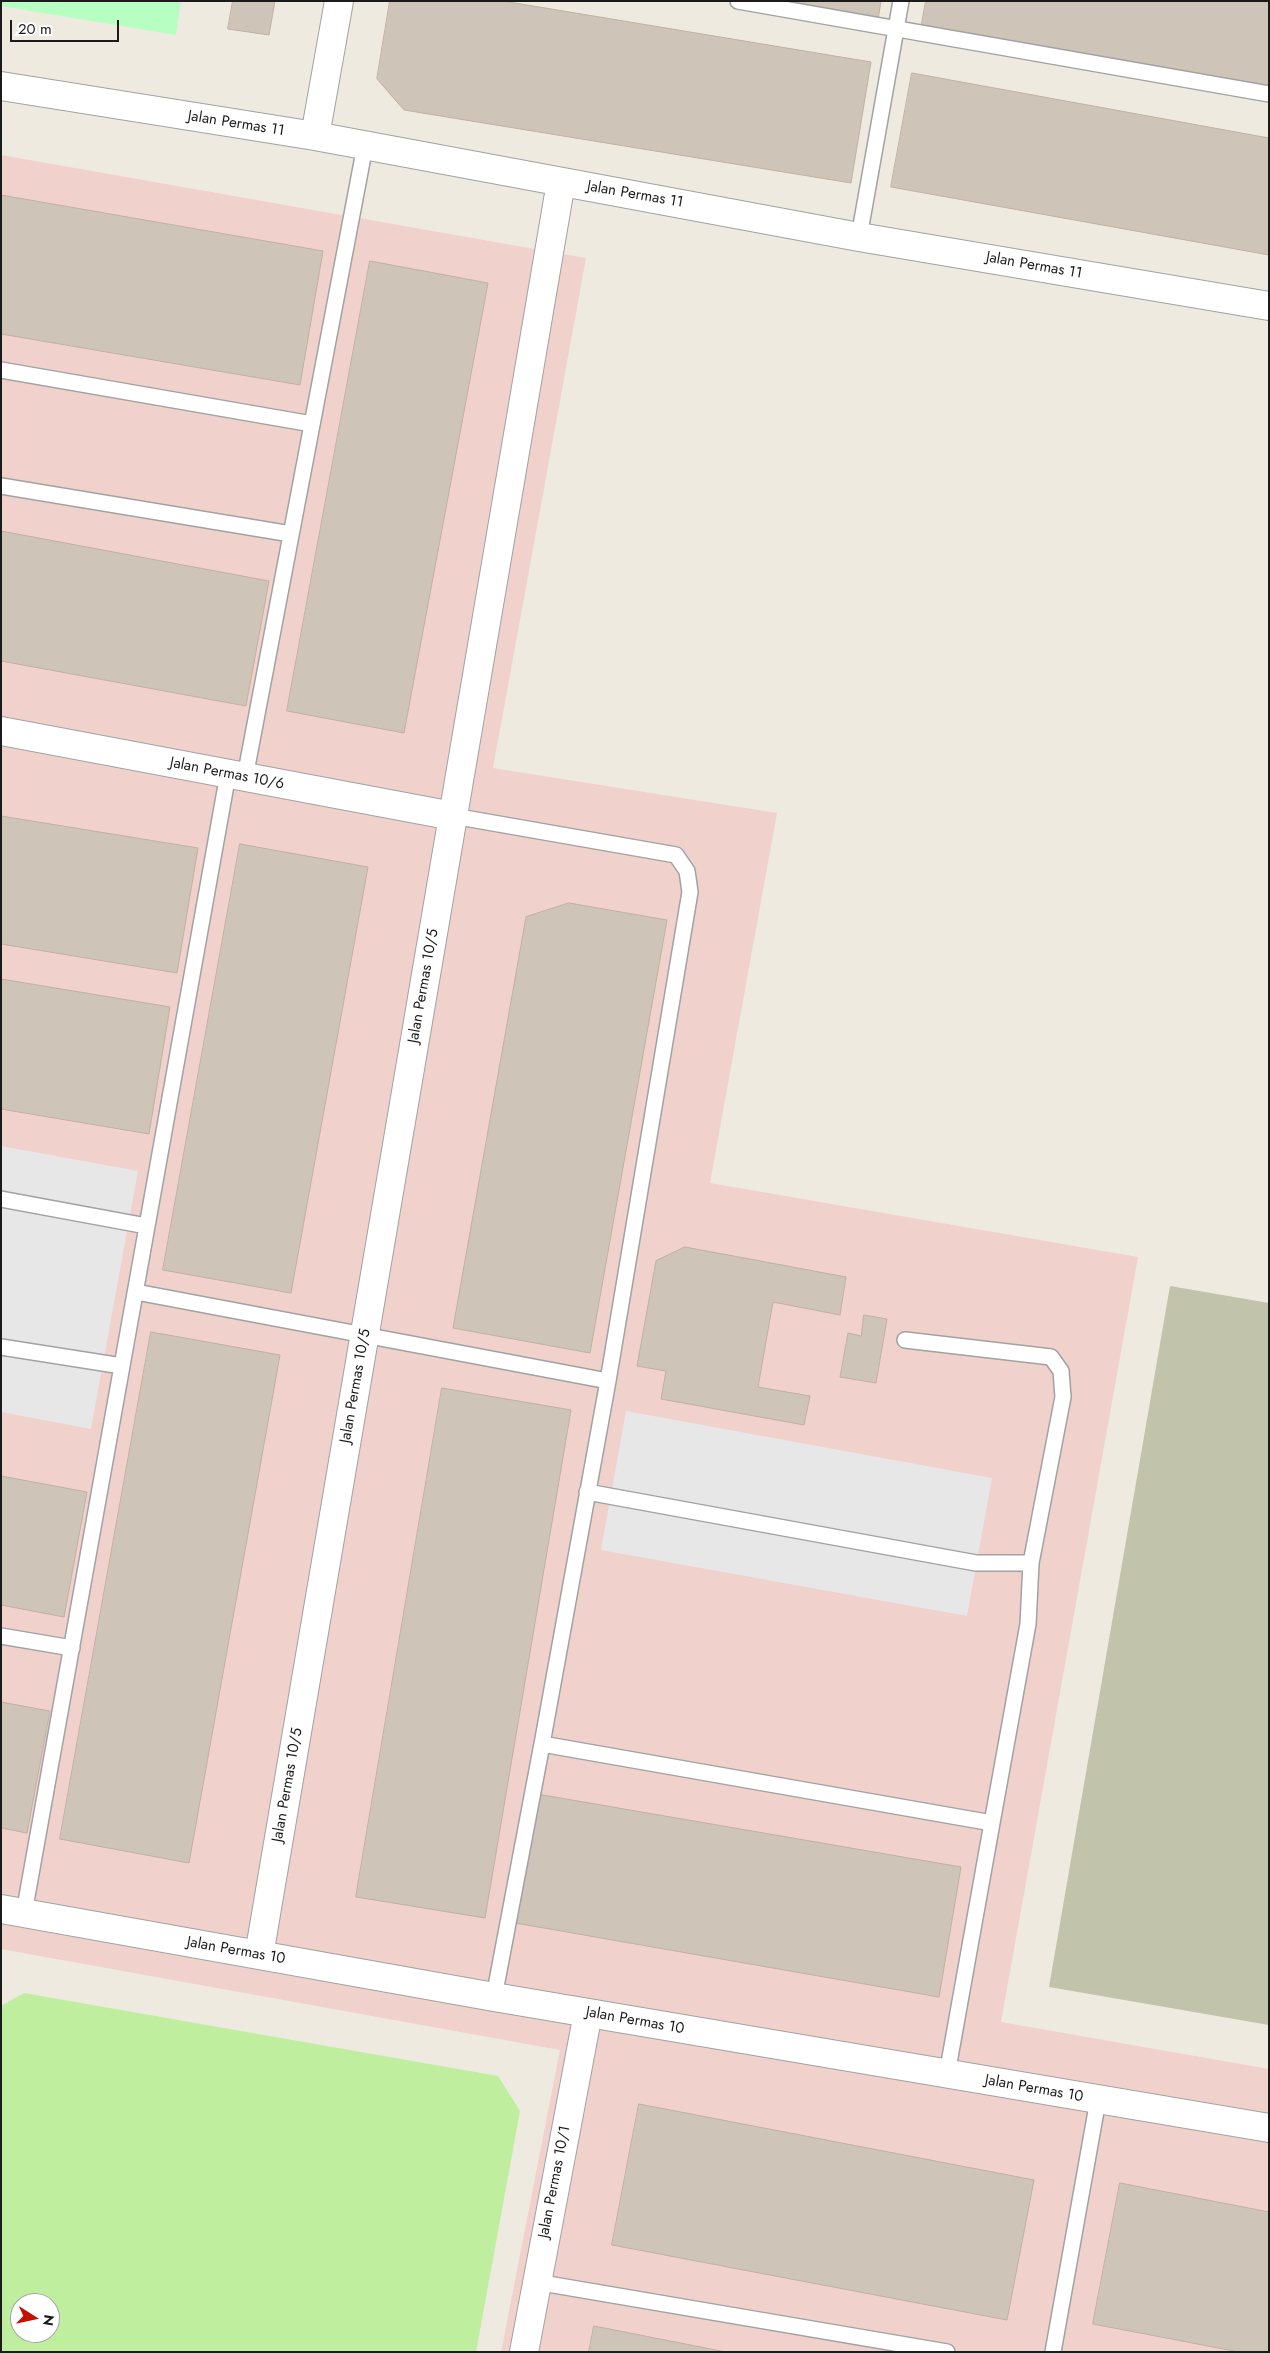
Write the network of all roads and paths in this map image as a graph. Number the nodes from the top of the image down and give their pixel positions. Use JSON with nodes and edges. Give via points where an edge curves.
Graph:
{"nodes":[{"id":1,"x":340,"y":1,"type":"edge"},
{"id":2,"x":738,"y":1,"type":"edge"},
{"id":3,"x":900,"y":1,"type":"edge"},
{"id":4,"x":896,"y":30,"type":"junction"},
{"id":5,"x":1,"y":86,"type":"edge"},
{"id":6,"x":1269,"y":94,"type":"edge"},
{"id":7,"x":315,"y":136,"type":"junction"},
{"id":8,"x":365,"y":146,"type":"junction"},
{"id":9,"x":561,"y":182,"type":"junction"},
{"id":10,"x":859,"y":237,"type":"junction"},
{"id":11,"x":1269,"y":306,"type":"edge"},
{"id":12,"x":1,"y":370,"type":"edge"},
{"id":13,"x":312,"y":424,"type":"junction"},
{"id":14,"x":1,"y":486,"type":"edge"},
{"id":15,"x":291,"y":534,"type":"junction"},
{"id":16,"x":1,"y":731,"type":"edge"},
{"id":17,"x":236,"y":776,"type":"junction"},
{"id":18,"x":453,"y":816,"type":"junction"},
{"id":19,"x":1,"y":1199,"type":"edge"},
{"id":20,"x":147,"y":1226,"type":"junction"},
{"id":21,"x":136,"y":1292,"type":"junction"},
{"id":22,"x":364,"y":1335,"type":"junction"},
{"id":23,"x":905,"y":1340,"type":"dead end"},
{"id":24,"x":1,"y":1347,"type":"edge"},
{"id":25,"x":122,"y":1366,"type":"junction"},
{"id":26,"x":608,"y":1381,"type":"junction"},
{"id":27,"x":587,"y":1492,"type":"junction"},
{"id":28,"x":1031,"y":1563,"type":"junction"},
{"id":29,"x":1,"y":1636,"type":"edge"},
{"id":30,"x":72,"y":1648,"type":"junction"},
{"id":31,"x":542,"y":1744,"type":"junction"},
{"id":32,"x":992,"y":1823,"type":"junction"},
{"id":33,"x":13,"y":1911,"type":"edge"},
{"id":34,"x":259,"y":1955,"type":"junction"},
{"id":35,"x":494,"y":1997,"type":"junction"},
{"id":36,"x":588,"y":2013,"type":"junction"},
{"id":37,"x":947,"y":2074,"type":"junction"},
{"id":38,"x":1098,"y":2100,"type":"junction"},
{"id":39,"x":1269,"y":2128,"type":"edge"},
{"id":40,"x":536,"y":2282,"type":"junction"},
{"id":41,"x":524,"y":2352,"type":"edge"},
{"id":42,"x":947,"y":2352,"type":"edge"},
{"id":43,"x":1054,"y":2352,"type":"edge"}],
"edges":[{"from":1,"to":7,"type":"street"},
{"from":2,"to":4,"type":"lane"},
{"from":3,"to":4,"type":"lane"},
{"from":4,"to":6,"type":"lane"},
{"from":4,"to":10,"type":"lane"},
{"from":5,"to":7,"type":"street","name":"Jalan Permas 11"},
{"from":7,"to":8,"type":"street","name":"Jalan Permas 11"},
{"from":8,"to":9,"type":"street","name":"Jalan Permas 11"},
{"from":8,"to":13,"type":"lane"},
{"from":9,"to":10,"type":"street","name":"Jalan Permas 11"},
{"from":9,"to":18,"type":"street","name":"Jalan Permas 10/5"},
{"from":10,"to":11,"type":"street","name":"Jalan Permas 11"},
{"from":12,"to":13,"type":"lane"},
{"from":13,"to":15,"type":"lane"},
{"from":14,"to":15,"type":"lane"},
{"from":15,"to":17,"type":"lane"},
{"from":16,"to":17,"type":"street","name":"Jalan Permas 10/6"},
{"from":17,"to":18,"type":"street","name":"Jalan Permas 10/6"},
{"from":17,"to":20,"type":"lane"},
{"from":18,"to":22,"type":"street","name":"Jalan Permas 10/5"},
{"from":18,"to":26,"type":"lane","via":[[676,855],[686,871],[690,892]]},
{"from":19,"to":20,"type":"lane"},
{"from":20,"to":21,"type":"lane"},
{"from":21,"to":22,"type":"lane"},
{"from":21,"to":25,"type":"lane"},
{"from":22,"to":26,"type":"lane"},
{"from":22,"to":34,"type":"street","name":"Jalan Permas 10/5"},
{"from":23,"to":28,"type":"lane","via":[[1051,1357],[1061,1371],[1063,1397]]},
{"from":24,"to":25,"type":"lane"},
{"from":25,"to":30,"type":"lane"},
{"from":26,"to":27,"type":"lane"},
{"from":27,"to":28,"type":"lane","via":[[976,1563]]},
{"from":27,"to":31,"type":"lane"},
{"from":28,"to":32,"type":"lane","via":[[1028,1624]]},
{"from":29,"to":30,"type":"lane"},
{"from":30,"to":33,"type":"lane"},
{"from":31,"to":32,"type":"lane"},
{"from":31,"to":35,"type":"lane"},
{"from":32,"to":37,"type":"lane"},
{"from":33,"to":34,"type":"street","name":"Jalan Permas 10"},
{"from":34,"to":35,"type":"street","name":"Jalan Permas 10"},
{"from":35,"to":36,"type":"street","name":"Jalan Permas 10"},
{"from":36,"to":37,"type":"street","name":"Jalan Permas 10"},
{"from":36,"to":40,"type":"street","name":"Jalan Permas 10/1"},
{"from":37,"to":38,"type":"street","name":"Jalan Permas 10"},
{"from":38,"to":39,"type":"street","name":"Jalan Permas 10"},
{"from":38,"to":43,"type":"lane"},
{"from":40,"to":41,"type":"street","name":"Jalan Permas 10/1"},
{"from":40,"to":42,"type":"lane"}]}
